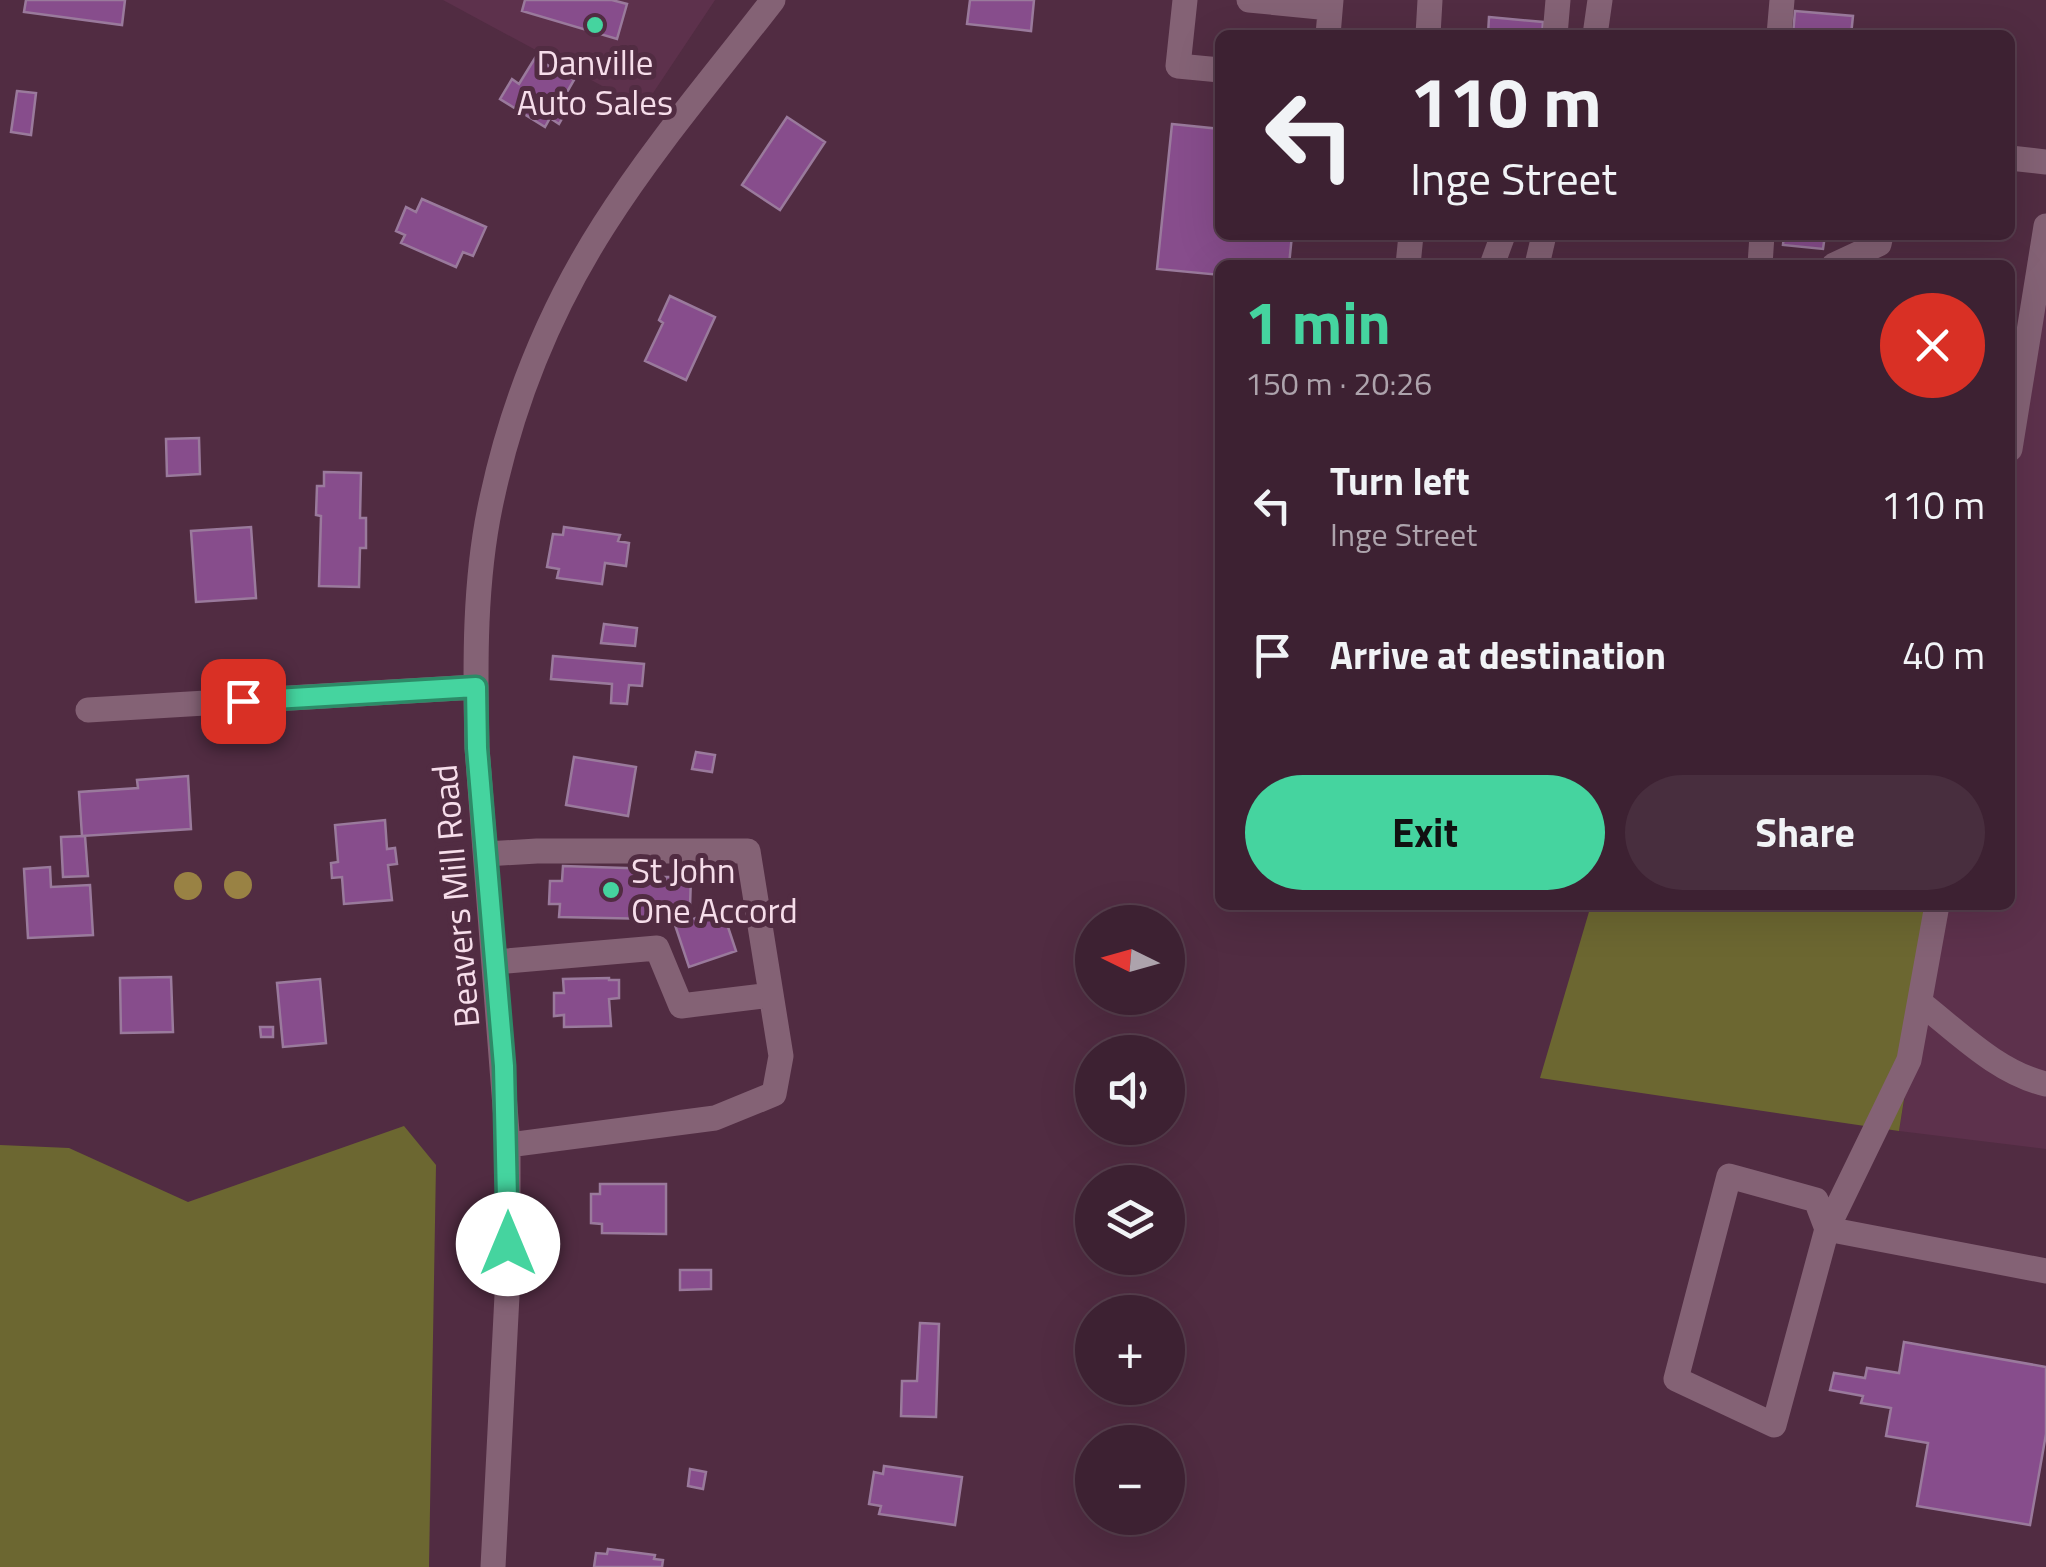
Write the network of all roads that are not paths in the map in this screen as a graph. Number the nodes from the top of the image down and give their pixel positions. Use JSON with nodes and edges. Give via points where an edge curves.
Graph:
{"nodes":[{"id":1,"x":773,"y":0,"type":"edge"},
{"id":2,"x":1185,"y":0,"type":"edge"},
{"id":3,"x":1250,"y":0,"type":"edge"},
{"id":4,"x":1430,"y":0,"type":"edge"},
{"id":5,"x":1558,"y":0,"type":"edge"},
{"id":6,"x":1600,"y":0,"type":"edge"},
{"id":7,"x":1782,"y":0,"type":"edge"},
{"id":8,"x":1330,"y":4,"type":"edge"},
{"id":9,"x":1328,"y":30,"type":"edge"},
{"id":10,"x":1428,"y":30,"type":"edge"},
{"id":11,"x":1555,"y":30,"type":"edge"},
{"id":12,"x":1596,"y":30,"type":"edge"},
{"id":13,"x":1779,"y":30,"type":"edge"},
{"id":14,"x":1215,"y":70,"type":"edge"},
{"id":15,"x":2015,"y":159,"type":"edge"},
{"id":16,"x":2046,"y":162,"type":"edge"},
{"id":17,"x":2046,"y":226,"type":"edge"},
{"id":18,"x":1880,"y":240,"type":"edge"},
{"id":19,"x":1845,"y":260,"type":"edge"},
{"id":20,"x":2015,"y":418,"type":"edge"},
{"id":21,"x":476,"y":687,"type":"junction"},
{"id":22,"x":88,"y":710,"type":"dead end"},
{"id":23,"x":486,"y":854,"type":"junction"},
{"id":24,"x":1936,"y":910,"type":"edge"},
{"id":25,"x":496,"y":962,"type":"junction"},
{"id":26,"x":771,"y":994,"type":"junction"},
{"id":27,"x":1922,"y":1004,"type":"junction"},
{"id":28,"x":2046,"y":1084,"type":"edge"},
{"id":29,"x":508,"y":1144,"type":"junction"},
{"id":30,"x":1827,"y":1229,"type":"junction"},
{"id":31,"x":2046,"y":1271,"type":"edge"},
{"id":32,"x":493,"y":1567,"type":"edge"}],
"edges":[{"from":1,"to":21,"type":"street","name":"Beavers Mill Road","via":[[604,225],[529,373],[490,502]]},
{"from":2,"to":14,"type":"street","via":[[1178,66]]},
{"from":3,"to":8,"type":"street"},
{"from":4,"to":10,"type":"street"},
{"from":5,"to":11,"type":"street"},
{"from":6,"to":12,"type":"street"},
{"from":7,"to":13,"type":"street"},
{"from":8,"to":9,"type":"street"},
{"from":15,"to":16,"type":"street"},
{"from":17,"to":20,"type":"street"},
{"from":18,"to":19,"type":"street"},
{"from":21,"to":22,"type":"street"},
{"from":21,"to":23,"type":"street","name":"Beavers Mill Road"},
{"from":23,"to":25,"type":"street","name":"Beavers Mill Road"},
{"from":23,"to":26,"type":"street","via":[[748,851]]},
{"from":24,"to":27,"type":"street"},
{"from":25,"to":26,"type":"street","via":[[657,948],[681,1006]]},
{"from":25,"to":29,"type":"street","name":"Beavers Mill Road"},
{"from":26,"to":29,"type":"street","via":[[781,1056],[774,1094],[714,1118]]},
{"from":27,"to":28,"type":"street","via":[[1990,1057]]},
{"from":27,"to":30,"type":"street","via":[[1909,1060]]},
{"from":29,"to":32,"type":"street","name":"Beavers Mill Road"},
{"from":30,"to":30,"type":"street","via":[[1774,1425],[1676,1379],[1729,1176],[1816,1200]]},
{"from":30,"to":31,"type":"street"}]}
